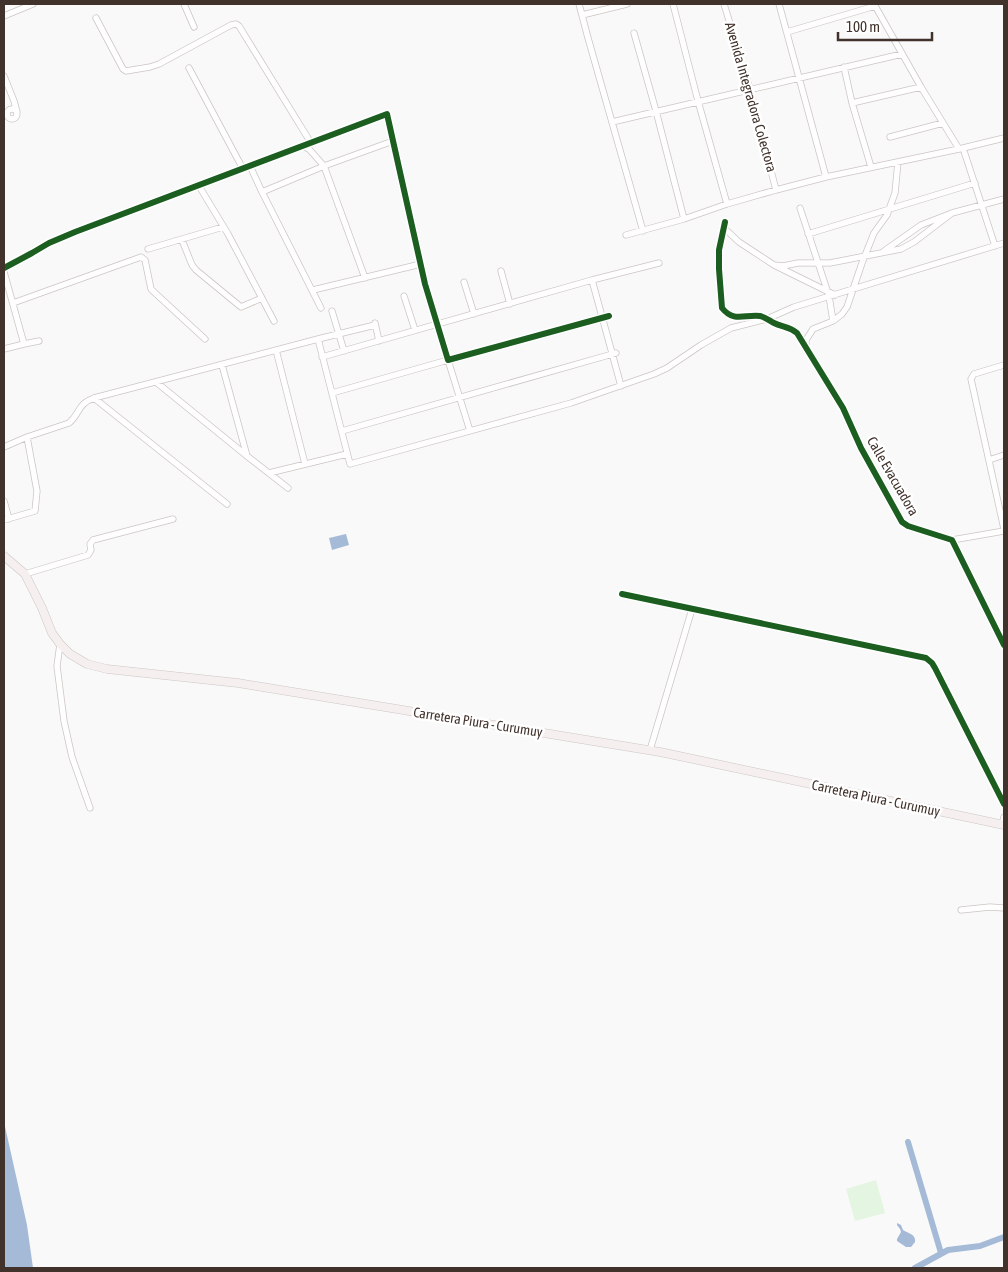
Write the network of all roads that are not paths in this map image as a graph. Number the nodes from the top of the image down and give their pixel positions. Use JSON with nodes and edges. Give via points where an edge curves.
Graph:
{"nodes":[{"id":1,"x":33,"y":4,"type":"edge"},
{"id":2,"x":184,"y":4,"type":"edge"},
{"id":3,"x":579,"y":4,"type":"edge"},
{"id":4,"x":627,"y":4,"type":"edge"},
{"id":5,"x":673,"y":4,"type":"edge"},
{"id":6,"x":724,"y":4,"type":"edge"},
{"id":7,"x":779,"y":4,"type":"edge"},
{"id":8,"x":875,"y":5,"type":"edge"},
{"id":9,"x":582,"y":15,"type":"junction"},
{"id":10,"x":4,"y":16,"type":"edge"},
{"id":11,"x":96,"y":18,"type":"dead end"},
{"id":12,"x":194,"y":27,"type":"dead end"},
{"id":13,"x":634,"y":32,"type":"dead end"},
{"id":14,"x":787,"y":32,"type":"junction"},
{"id":15,"x":902,"y":54,"type":"junction"},
{"id":16,"x":844,"y":67,"type":"junction"},
{"id":17,"x":188,"y":68,"type":"dead end"},
{"id":18,"x":4,"y":76,"type":"edge"},
{"id":19,"x":799,"y":77,"type":"junction"},
{"id":20,"x":921,"y":87,"type":"junction"},
{"id":21,"x":750,"y":89,"type":"junction"},
{"id":22,"x":14,"y":101,"type":"junction"},
{"id":23,"x":698,"y":101,"type":"junction"},
{"id":24,"x":852,"y":103,"type":"junction"},
{"id":25,"x":656,"y":111,"type":"junction"},
{"id":26,"x":612,"y":122,"type":"junction"},
{"id":27,"x":942,"y":123,"type":"junction"},
{"id":28,"x":890,"y":137,"type":"dead end"},
{"id":29,"x":1004,"y":138,"type":"edge"},
{"id":30,"x":393,"y":141,"type":"junction"},
{"id":31,"x":311,"y":143,"type":"junction"},
{"id":32,"x":303,"y":146,"type":"junction"},
{"id":33,"x":961,"y":148,"type":"junction"},
{"id":34,"x":898,"y":162,"type":"junction"},
{"id":35,"x":250,"y":166,"type":"junction"},
{"id":36,"x":324,"y":166,"type":"junction"},
{"id":37,"x":870,"y":168,"type":"junction"},
{"id":38,"x":242,"y":169,"type":"junction"},
{"id":39,"x":826,"y":177,"type":"junction"},
{"id":40,"x":975,"y":183,"type":"junction"},
{"id":41,"x":199,"y":186,"type":"junction"},
{"id":42,"x":776,"y":190,"type":"junction"},
{"id":43,"x":262,"y":192,"type":"junction"},
{"id":44,"x":1004,"y":199,"type":"edge"},
{"id":45,"x":727,"y":204,"type":"junction"},
{"id":46,"x":982,"y":205,"type":"junction"},
{"id":47,"x":800,"y":208,"type":"dead end"},
{"id":48,"x":889,"y":209,"type":"junction"},
{"id":49,"x":952,"y":213,"type":"junction"},
{"id":50,"x":684,"y":219,"type":"junction"},
{"id":51,"x":223,"y":227,"type":"junction"},
{"id":52,"x":643,"y":231,"type":"junction"},
{"id":53,"x":808,"y":234,"type":"junction"},
{"id":54,"x":626,"y":235,"type":"dead end"},
{"id":55,"x":182,"y":240,"type":"junction"},
{"id":56,"x":1004,"y":243,"type":"edge"},
{"id":57,"x":995,"y":246,"type":"junction"},
{"id":58,"x":148,"y":249,"type":"dead end"},
{"id":59,"x":882,"y":254,"type":"junction"},
{"id":60,"x":865,"y":256,"type":"junction"},
{"id":61,"x":658,"y":263,"type":"dead end"},
{"id":62,"x":818,"y":263,"type":"junction"},
{"id":63,"x":421,"y":264,"type":"junction"},
{"id":64,"x":774,"y":265,"type":"junction"},
{"id":65,"x":4,"y":268,"type":"edge"},
{"id":66,"x":501,"y":271,"type":"dead end"},
{"id":67,"x":4,"y":272,"type":"edge"},
{"id":68,"x":365,"y":278,"type":"junction"},
{"id":69,"x":592,"y":280,"type":"junction"},
{"id":70,"x":464,"y":282,"type":"dead end"},
{"id":71,"x":853,"y":289,"type":"junction"},
{"id":72,"x":313,"y":290,"type":"junction"},
{"id":73,"x":830,"y":294,"type":"junction"},
{"id":74,"x":404,"y":296,"type":"dead end"},
{"id":75,"x":262,"y":298,"type":"junction"},
{"id":76,"x":13,"y":303,"type":"junction"},
{"id":77,"x":510,"y":304,"type":"junction"},
{"id":78,"x":321,"y":308,"type":"dead end"},
{"id":79,"x":332,"y":311,"type":"dead end"},
{"id":80,"x":474,"y":314,"type":"junction"},
{"id":81,"x":609,"y":316,"type":"dead end"},
{"id":82,"x":602,"y":318,"type":"junction"},
{"id":83,"x":767,"y":319,"type":"junction"},
{"id":84,"x":274,"y":321,"type":"dead end"},
{"id":85,"x":833,"y":321,"type":"junction"},
{"id":86,"x":437,"y":324,"type":"junction"},
{"id":87,"x":415,"y":330,"type":"junction"},
{"id":88,"x":340,"y":335,"type":"junction"},
{"id":89,"x":205,"y":339,"type":"dead end"},
{"id":90,"x":318,"y":339,"type":"junction"},
{"id":91,"x":39,"y":341,"type":"dead end"},
{"id":92,"x":379,"y":341,"type":"junction"},
{"id":93,"x":24,"y":344,"type":"junction"},
{"id":94,"x":4,"y":349,"type":"edge"},
{"id":95,"x":806,"y":349,"type":"junction"},
{"id":96,"x":276,"y":350,"type":"junction"},
{"id":97,"x":344,"y":351,"type":"junction"},
{"id":98,"x":614,"y":353,"type":"junction"},
{"id":99,"x":322,"y":357,"type":"junction"},
{"id":100,"x":448,"y":360,"type":"junction"},
{"id":101,"x":222,"y":365,"type":"junction"},
{"id":102,"x":1004,"y":365,"type":"edge"},
{"id":103,"x":156,"y":382,"type":"junction"},
{"id":104,"x":621,"y":386,"type":"junction"},
{"id":105,"x":332,"y":393,"type":"junction"},
{"id":106,"x":460,"y":397,"type":"junction"},
{"id":107,"x":94,"y":398,"type":"junction"},
{"id":108,"x":342,"y":431,"type":"junction"},
{"id":109,"x":470,"y":431,"type":"junction"},
{"id":110,"x":27,"y":437,"type":"junction"},
{"id":111,"x":4,"y":447,"type":"edge"},
{"id":112,"x":347,"y":454,"type":"junction"},
{"id":113,"x":1004,"y":455,"type":"edge"},
{"id":114,"x":247,"y":456,"type":"junction"},
{"id":115,"x":989,"y":460,"type":"junction"},
{"id":116,"x":305,"y":464,"type":"junction"},
{"id":117,"x":269,"y":473,"type":"junction"},
{"id":118,"x":288,"y":488,"type":"dead end"},
{"id":119,"x":4,"y":500,"type":"edge"},
{"id":120,"x":227,"y":504,"type":"dead end"},
{"id":121,"x":173,"y":519,"type":"dead end"},
{"id":122,"x":6,"y":520,"type":"edge"},
{"id":123,"x":1004,"y":530,"type":"edge"},
{"id":124,"x":952,"y":540,"type":"junction"},
{"id":125,"x":4,"y":556,"type":"edge"},
{"id":126,"x":25,"y":574,"type":"junction"},
{"id":127,"x":622,"y":594,"type":"dead end"},
{"id":128,"x":692,"y":609,"type":"junction"},
{"id":129,"x":1002,"y":634,"type":"edge"},
{"id":130,"x":60,"y":644,"type":"junction"},
{"id":131,"x":1004,"y":645,"type":"edge"},
{"id":132,"x":650,"y":750,"type":"junction"},
{"id":133,"x":1004,"y":804,"type":"edge"},
{"id":134,"x":90,"y":808,"type":"dead end"},
{"id":135,"x":1003,"y":822,"type":"edge"},
{"id":136,"x":1004,"y":908,"type":"edge"},
{"id":137,"x":961,"y":910,"type":"dead end"}],
"edges":[{"from":1,"to":10,"type":"street"},
{"from":2,"to":12,"type":"street"},
{"from":3,"to":9,"type":"street"},
{"from":4,"to":9,"type":"street"},
{"from":5,"to":23,"type":"street"},
{"from":6,"to":21,"type":"street","name":"Avenida Integradora Colectora"},
{"from":7,"to":14,"type":"street"},
{"from":8,"to":14,"type":"street"},
{"from":8,"to":15,"type":"street"},
{"from":9,"to":26,"type":"street"},
{"from":11,"to":31,"type":"street","via":[[126,71],[159,64],[236,24]]},
{"from":13,"to":25,"type":"street"},
{"from":14,"to":19,"type":"street"},
{"from":15,"to":16,"type":"street"},
{"from":15,"to":20,"type":"street"},
{"from":16,"to":19,"type":"street"},
{"from":16,"to":24,"type":"street"},
{"from":17,"to":38,"type":"street"},
{"from":18,"to":22,"type":"street"},
{"from":19,"to":21,"type":"street"},
{"from":19,"to":39,"type":"street"},
{"from":20,"to":24,"type":"street"},
{"from":20,"to":27,"type":"street"},
{"from":21,"to":23,"type":"street"},
{"from":21,"to":42,"type":"street","name":"Avenida Integradora Colectora"},
{"from":22,"to":22,"type":"street","via":[[17,112],[10,110]]},
{"from":23,"to":25,"type":"street"},
{"from":23,"to":45,"type":"street"},
{"from":24,"to":37,"type":"street"},
{"from":25,"to":26,"type":"street"},
{"from":25,"to":50,"type":"street"},
{"from":26,"to":52,"type":"street"},
{"from":27,"to":28,"type":"street"},
{"from":27,"to":33,"type":"street"},
{"from":29,"to":33,"type":"street"},
{"from":30,"to":31,"type":"street","via":[[387,114]]},
{"from":30,"to":36,"type":"street"},
{"from":30,"to":63,"type":"street"},
{"from":31,"to":32,"type":"street"},
{"from":32,"to":35,"type":"street"},
{"from":32,"to":36,"type":"street","via":[[310,149]]},
{"from":33,"to":34,"type":"street"},
{"from":33,"to":40,"type":"street"},
{"from":34,"to":37,"type":"street"},
{"from":34,"to":48,"type":"street","via":[[895,193]]},
{"from":35,"to":38,"type":"street"},
{"from":35,"to":43,"type":"street"},
{"from":36,"to":43,"type":"street"},
{"from":36,"to":68,"type":"street"},
{"from":37,"to":39,"type":"street"},
{"from":38,"to":41,"type":"street"},
{"from":39,"to":42,"type":"street"},
{"from":40,"to":46,"type":"street"},
{"from":40,"to":48,"type":"street"},
{"from":41,"to":51,"type":"street"},
{"from":41,"to":65,"type":"street","via":[[75,232]]},
{"from":42,"to":45,"type":"street"},
{"from":43,"to":72,"type":"street"},
{"from":44,"to":46,"type":"street"},
{"from":45,"to":50,"type":"street"},
{"from":46,"to":49,"type":"street"},
{"from":46,"to":57,"type":"street"},
{"from":47,"to":53,"type":"street"},
{"from":48,"to":53,"type":"street"},
{"from":48,"to":60,"type":"street"},
{"from":49,"to":59,"type":"street","via":[[921,225]]},
{"from":49,"to":59,"type":"street","via":[[914,242]]},
{"from":50,"to":52,"type":"street"},
{"from":51,"to":55,"type":"street"},
{"from":51,"to":75,"type":"street"},
{"from":52,"to":54,"type":"street"},
{"from":53,"to":62,"type":"street"},
{"from":55,"to":58,"type":"street"},
{"from":55,"to":75,"type":"street","via":[[192,266],[241,307]]},
{"from":56,"to":57,"type":"street"},
{"from":57,"to":71,"type":"street"},
{"from":59,"to":60,"type":"street"},
{"from":60,"to":62,"type":"street"},
{"from":60,"to":71,"type":"street"},
{"from":61,"to":69,"type":"street"},
{"from":62,"to":64,"type":"street"},
{"from":62,"to":73,"type":"street"},
{"from":63,"to":68,"type":"street"},
{"from":63,"to":86,"type":"street"},
{"from":64,"to":73,"type":"street"},
{"from":64,"to":83,"type":"street","via":[[739,242],[724,225],[719,250],[722,308],[737,317],[760,316]]},
{"from":66,"to":77,"type":"street"},
{"from":67,"to":76,"type":"street"},
{"from":68,"to":72,"type":"street"},
{"from":69,"to":77,"type":"street"},
{"from":69,"to":82,"type":"street"},
{"from":70,"to":80,"type":"street"},
{"from":71,"to":73,"type":"street"},
{"from":71,"to":85,"type":"street","via":[[847,307]]},
{"from":72,"to":78,"type":"street"},
{"from":73,"to":83,"type":"street"},
{"from":73,"to":85,"type":"street"},
{"from":74,"to":87,"type":"street"},
{"from":75,"to":84,"type":"street"},
{"from":76,"to":89,"type":"street","via":[[141,257],[145,260],[154,292]]},
{"from":76,"to":93,"type":"street"},
{"from":77,"to":80,"type":"street"},
{"from":79,"to":88,"type":"street"},
{"from":80,"to":86,"type":"street"},
{"from":81,"to":82,"type":"street"},
{"from":82,"to":98,"type":"street"},
{"from":82,"to":100,"type":"street"},
{"from":83,"to":95,"type":"street","name":"Calle Evacuadora","via":[[792,329]]},
{"from":83,"to":104,"type":"street","via":[[731,328],[667,368]]},
{"from":85,"to":95,"type":"street","via":[[813,330],[806,340]]},
{"from":86,"to":87,"type":"street"},
{"from":86,"to":100,"type":"street"},
{"from":87,"to":92,"type":"street"},
{"from":88,"to":90,"type":"street"},
{"from":88,"to":92,"type":"street","via":[[375,324]]},
{"from":88,"to":97,"type":"street"},
{"from":90,"to":96,"type":"street"},
{"from":90,"to":99,"type":"street"},
{"from":91,"to":93,"type":"street"},
{"from":92,"to":97,"type":"street"},
{"from":93,"to":94,"type":"street"},
{"from":95,"to":124,"type":"street","name":"Calle Evacuadora","via":[[843,408],[902,522]]},
{"from":96,"to":101,"type":"street"},
{"from":96,"to":116,"type":"street"},
{"from":97,"to":99,"type":"street"},
{"from":98,"to":104,"type":"street"},
{"from":98,"to":106,"type":"street"},
{"from":99,"to":105,"type":"street"},
{"from":100,"to":105,"type":"street"},
{"from":100,"to":106,"type":"street"},
{"from":101,"to":103,"type":"street"},
{"from":101,"to":114,"type":"street"},
{"from":102,"to":115,"type":"street","via":[[974,374],[971,379]]},
{"from":103,"to":107,"type":"street"},
{"from":103,"to":114,"type":"street"},
{"from":104,"to":109,"type":"street"},
{"from":105,"to":108,"type":"street"},
{"from":106,"to":108,"type":"street"},
{"from":106,"to":109,"type":"street"},
{"from":107,"to":110,"type":"street","via":[[83,404],[69,424]]},
{"from":107,"to":120,"type":"street"},
{"from":108,"to":112,"type":"street"},
{"from":109,"to":112,"type":"street","via":[[350,464]]},
{"from":110,"to":111,"type":"street"},
{"from":110,"to":122,"type":"street","via":[[37,491],[35,511]]},
{"from":112,"to":116,"type":"street"},
{"from":113,"to":115,"type":"street"},
{"from":114,"to":117,"type":"street"},
{"from":115,"to":123,"type":"street"},
{"from":116,"to":117,"type":"street"},
{"from":117,"to":118,"type":"street"},
{"from":119,"to":122,"type":"street"},
{"from":121,"to":126,"type":"street","via":[[93,540],[88,555]]},
{"from":123,"to":124,"type":"street"},
{"from":124,"to":129,"type":"street"},
{"from":125,"to":126,"type":"main road","name":"Carretera Piura - Curumuy"},
{"from":126,"to":130,"type":"main road","name":"Carretera Piura - Curumuy"},
{"from":127,"to":128,"type":"street"},
{"from":128,"to":132,"type":"street"},
{"from":128,"to":133,"type":"street","via":[[926,658],[935,668]]},
{"from":129,"to":131,"type":"street"},
{"from":130,"to":132,"type":"main road","name":"Carretera Piura - Curumuy","via":[[88,664],[107,669],[238,683]]},
{"from":130,"to":134,"type":"street","via":[[58,666],[64,721],[72,758]]},
{"from":132,"to":135,"type":"main road","name":"Carretera Piura - Curumuy"},
{"from":136,"to":137,"type":"street"}]}
